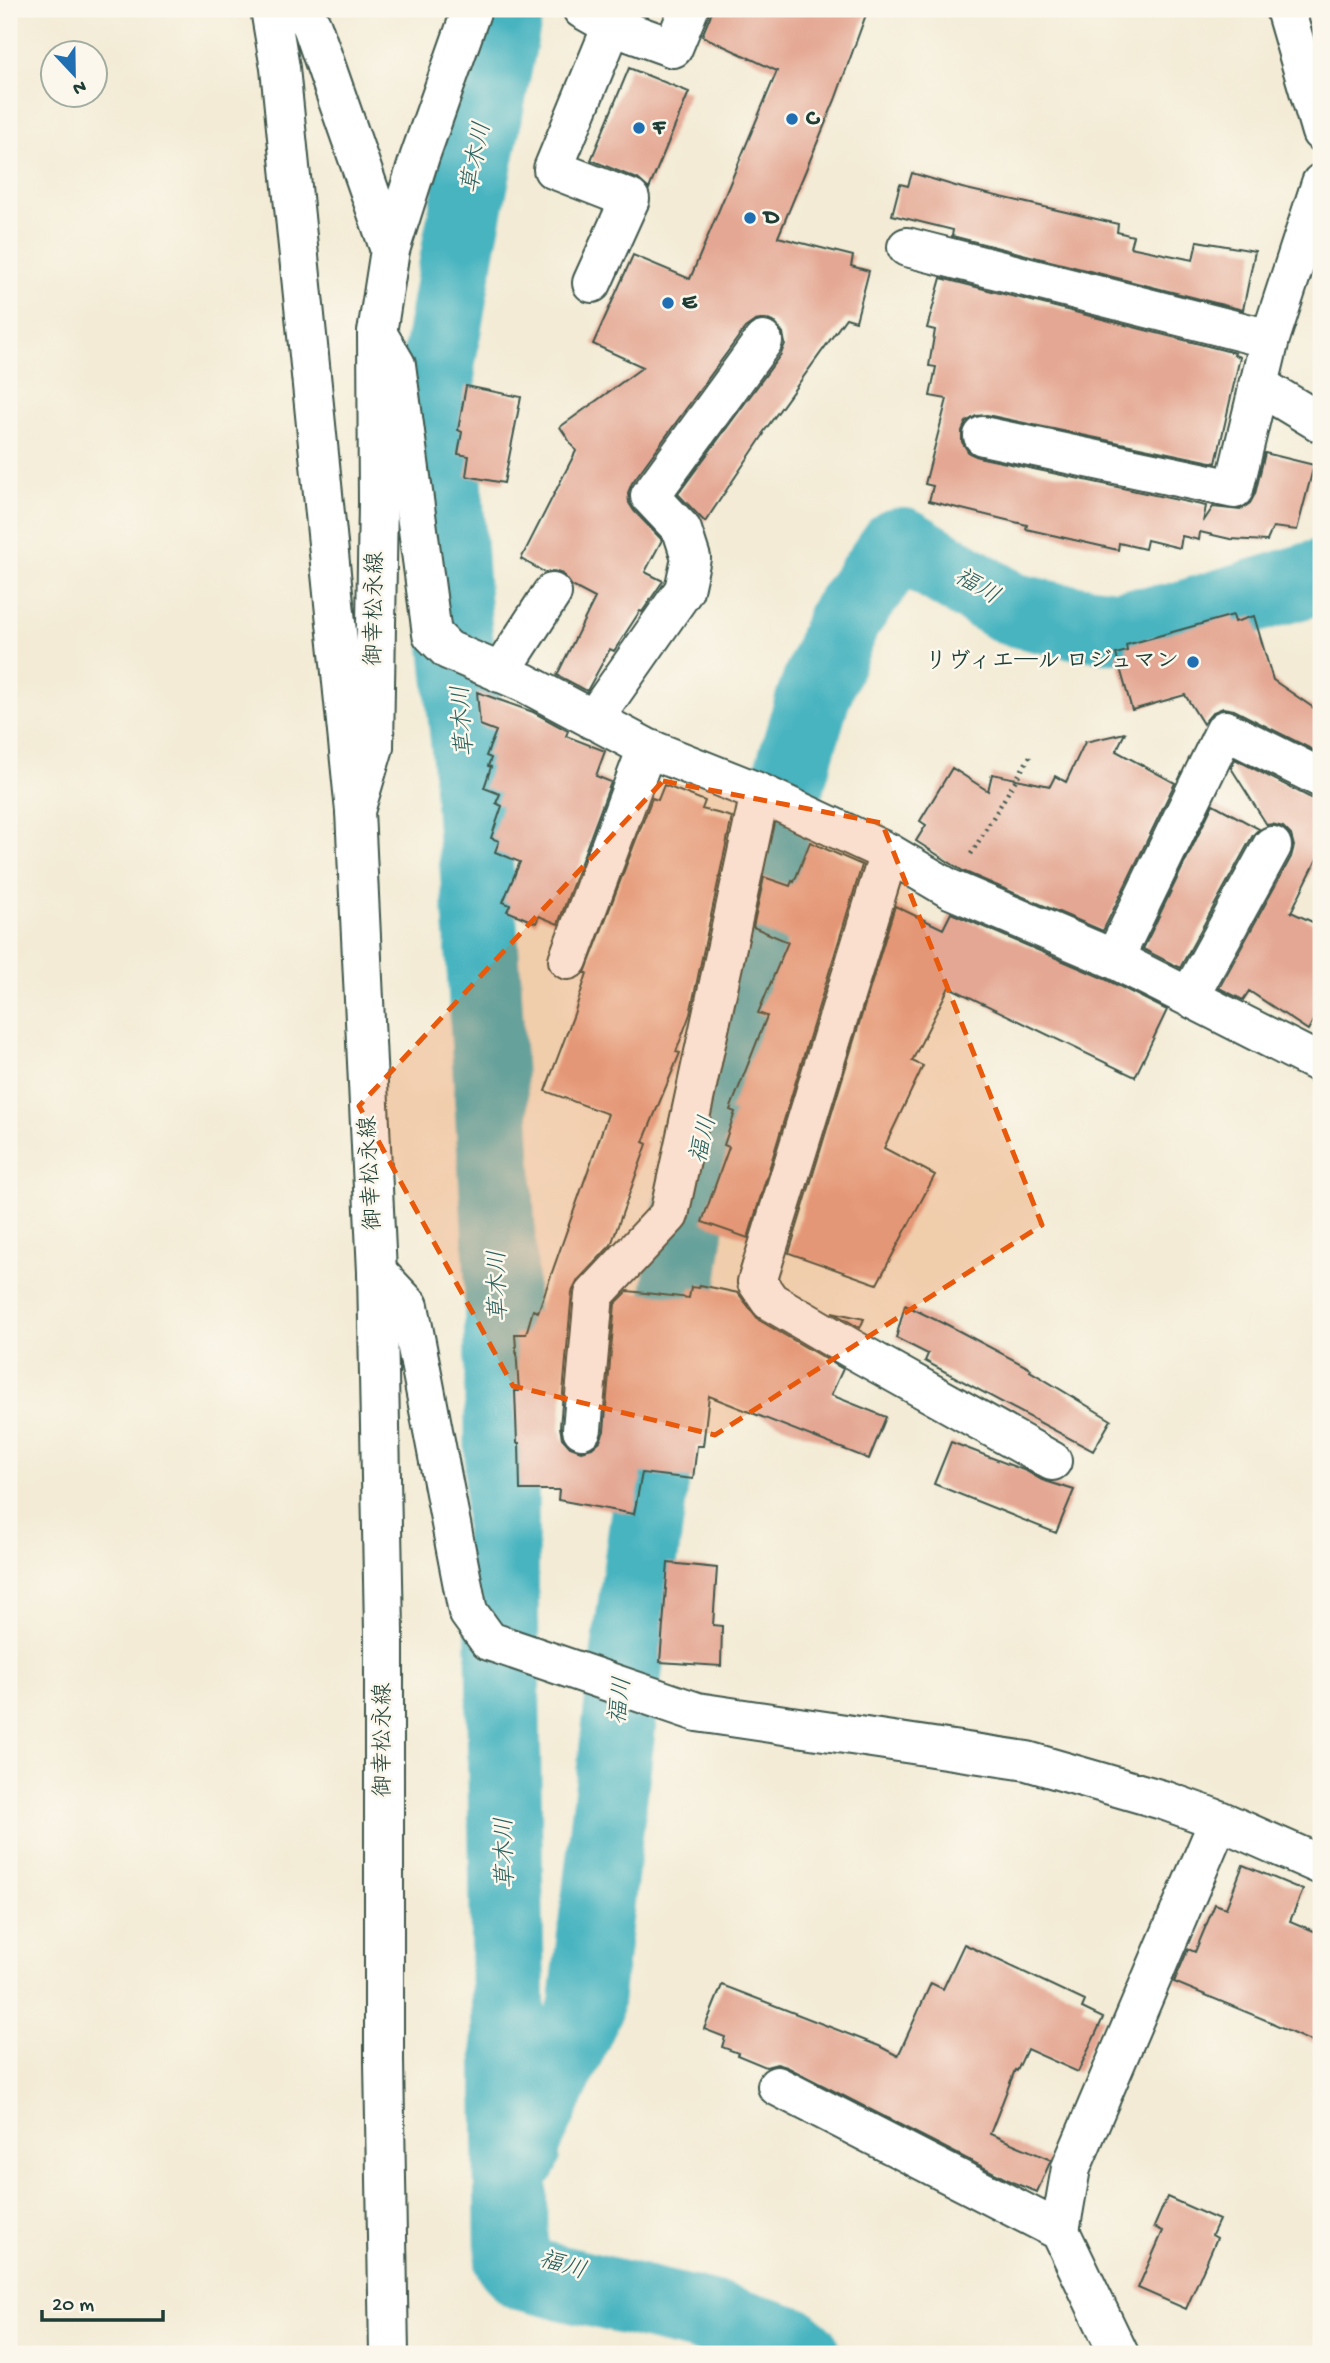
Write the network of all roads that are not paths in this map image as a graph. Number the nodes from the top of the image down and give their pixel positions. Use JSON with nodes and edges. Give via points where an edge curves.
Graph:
{"nodes":[{"id":1,"x":270,"y":9,"type":"edge"},
{"id":2,"x":472,"y":9,"type":"edge"},
{"id":3,"x":689,"y":9,"type":"edge"},
{"id":4,"x":1285,"y":9,"type":"edge"},
{"id":5,"x":310,"y":14,"type":"edge"},
{"id":6,"x":597,"y":18,"type":"edge"},
{"id":7,"x":1321,"y":132,"type":"edge"},
{"id":8,"x":1321,"y":183,"type":"edge"},
{"id":9,"x":907,"y":247,"type":"dead end"},
{"id":10,"x":390,"y":250,"type":"junction"},
{"id":11,"x":592,"y":283,"type":"dead end"},
{"id":12,"x":377,"y":334,"type":"junction"},
{"id":13,"x":1270,"y":339,"type":"junction"},
{"id":14,"x":763,"y":341,"type":"dead end"},
{"id":15,"x":1258,"y":385,"type":"junction"},
{"id":16,"x":1321,"y":423,"type":"edge"},
{"id":17,"x":983,"y":436,"type":"dead end"},
{"id":18,"x":552,"y":593,"type":"dead end"},
{"id":19,"x":473,"y":661,"type":"junction"},
{"id":20,"x":593,"y":720,"type":"junction"},
{"id":21,"x":647,"y":748,"type":"junction"},
{"id":22,"x":1321,"y":778,"type":"edge"},
{"id":23,"x":760,"y":793,"type":"junction"},
{"id":24,"x":355,"y":810,"type":"junction"},
{"id":25,"x":1272,"y":846,"type":"dead end"},
{"id":26,"x":889,"y":853,"type":"junction"},
{"id":27,"x":1114,"y":959,"type":"junction"},
{"id":28,"x":568,"y":960,"type":"dead end"},
{"id":29,"x":1189,"y":997,"type":"junction"},
{"id":30,"x":1321,"y":1064,"type":"edge"},
{"id":31,"x":377,"y":1272,"type":"junction"},
{"id":32,"x":582,"y":1429,"type":"dead end"},
{"id":33,"x":1052,"y":1461,"type":"dead end"},
{"id":34,"x":1219,"y":1820,"type":"junction"},
{"id":35,"x":1321,"y":1865,"type":"edge"},
{"id":36,"x":777,"y":2086,"type":"dead end"},
{"id":37,"x":1060,"y":2231,"type":"junction"},
{"id":38,"x":389,"y":2354,"type":"edge"},
{"id":39,"x":1119,"y":2354,"type":"edge"}],
"edges":[{"from":1,"to":24,"type":"street","via":[[280,68]]},
{"from":2,"to":10,"type":"street","name":"御幸松永線"},
{"from":3,"to":6,"type":"street","via":[[673,48]]},
{"from":4,"to":7,"type":"street"},
{"from":5,"to":10,"type":"street"},
{"from":6,"to":11,"type":"street","via":[[553,170],[630,200]]},
{"from":8,"to":13,"type":"street"},
{"from":9,"to":13,"type":"street"},
{"from":10,"to":12,"type":"street","name":"御幸松永線"},
{"from":12,"to":19,"type":"street","via":[[396,365],[432,634]]},
{"from":12,"to":24,"type":"street","name":"御幸松永線","via":[[374,747]]},
{"from":13,"to":15,"type":"street"},
{"from":14,"to":20,"type":"street","via":[[650,496],[682,530],[691,558],[684,590]]},
{"from":15,"to":16,"type":"street"},
{"from":15,"to":17,"type":"street","via":[[1234,489]]},
{"from":18,"to":19,"type":"street"},
{"from":19,"to":20,"type":"street"},
{"from":20,"to":21,"type":"street"},
{"from":21,"to":23,"type":"street"},
{"from":21,"to":28,"type":"street"},
{"from":22,"to":27,"type":"street","via":[[1224,730]]},
{"from":23,"to":26,"type":"street"},
{"from":23,"to":32,"type":"street","via":[[669,1215],[594,1295]]},
{"from":24,"to":31,"type":"street","name":"御幸松永線"},
{"from":25,"to":29,"type":"street"},
{"from":26,"to":27,"type":"street","via":[[950,889]]},
{"from":26,"to":33,"type":"street","via":[[757,1282],[770,1301]]},
{"from":27,"to":29,"type":"street"},
{"from":29,"to":30,"type":"street"},
{"from":31,"to":34,"type":"street","via":[[410,1306],[468,1612],[501,1645],[697,1712],[1027,1761]]},
{"from":31,"to":38,"type":"street","name":"御幸松永線"},
{"from":34,"to":35,"type":"street"},
{"from":34,"to":37,"type":"street","via":[[1071,2168]]},
{"from":36,"to":37,"type":"street"},
{"from":37,"to":39,"type":"street"}]}
